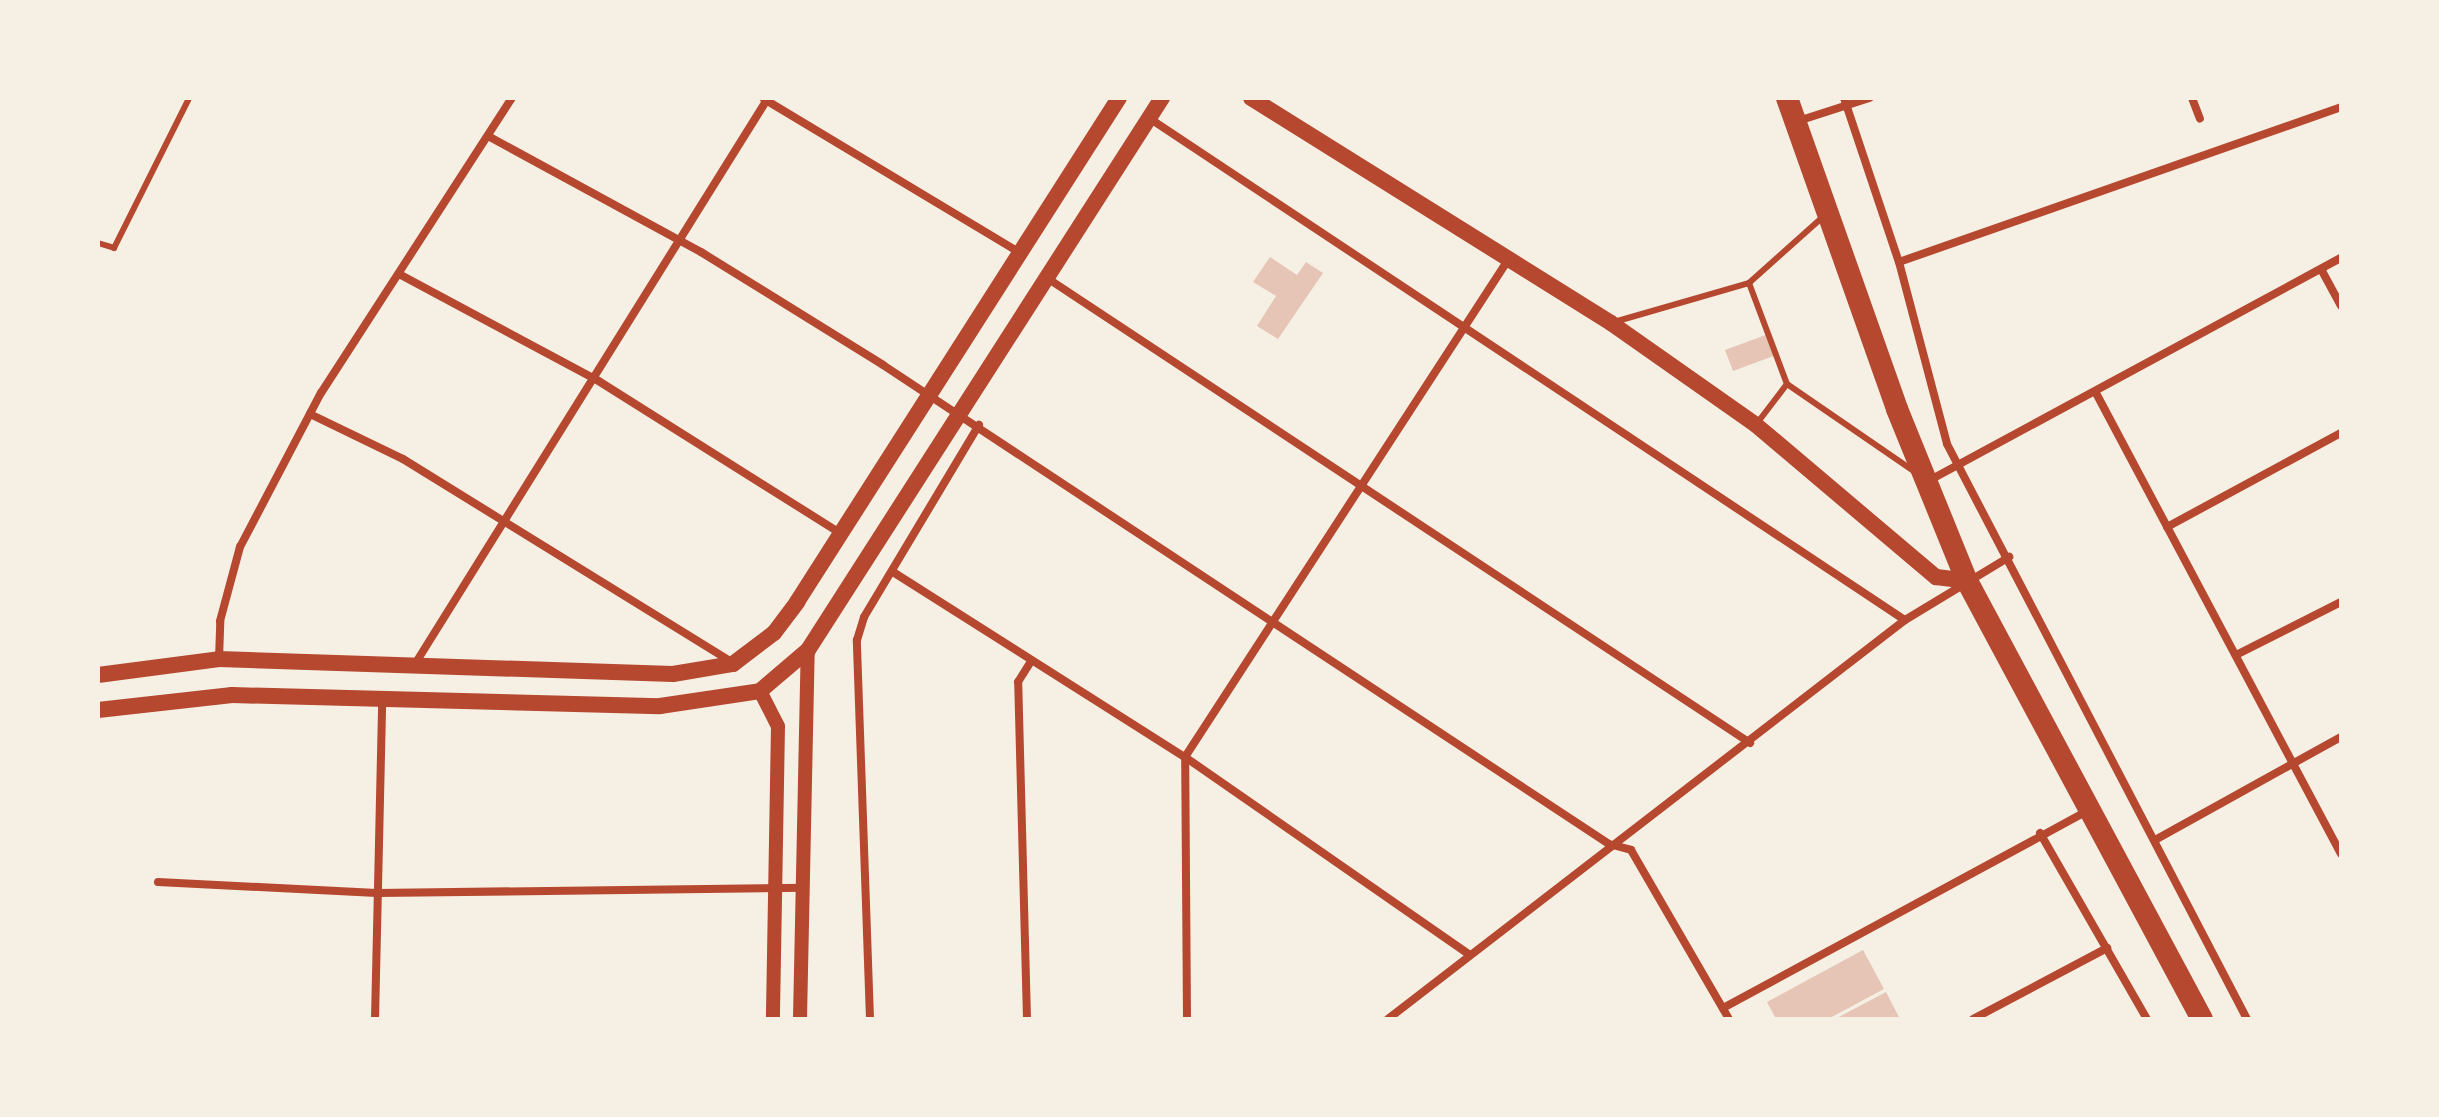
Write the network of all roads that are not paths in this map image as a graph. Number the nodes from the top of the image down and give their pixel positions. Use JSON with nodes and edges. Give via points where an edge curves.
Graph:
{"nodes":[{"id":1,"x":189,"y":98,"type":"edge"},
{"id":2,"x":512,"y":98,"type":"edge"},
{"id":3,"x":1118,"y":98,"type":"edge"},
{"id":4,"x":1162,"y":98,"type":"edge"},
{"id":5,"x":1251,"y":98,"type":"edge"},
{"id":6,"x":1787,"y":98,"type":"edge"},
{"id":7,"x":1869,"y":98,"type":"edge"},
{"id":8,"x":2192,"y":98,"type":"edge"},
{"id":9,"x":766,"y":99,"type":"edge"},
{"id":10,"x":1845,"y":102,"type":"edge"},
{"id":11,"x":2341,"y":107,"type":"edge"},
{"id":12,"x":1149,"y":118,"type":"junction"},
{"id":13,"x":2200,"y":119,"type":"dead end"},
{"id":14,"x":1796,"y":122,"type":"junction"},
{"id":15,"x":488,"y":136,"type":"junction"},
{"id":16,"x":1827,"y":212,"type":"junction"},
{"id":17,"x":682,"y":242,"type":"junction"},
{"id":18,"x":98,"y":243,"type":"edge"},
{"id":19,"x":1017,"y":251,"type":"junction"},
{"id":20,"x":2341,"y":258,"type":"edge"},
{"id":21,"x":1508,"y":260,"type":"junction"},
{"id":22,"x":1899,"y":262,"type":"junction"},
{"id":23,"x":2321,"y":269,"type":"junction"},
{"id":24,"x":399,"y":274,"type":"junction"},
{"id":25,"x":1043,"y":275,"type":"junction"},
{"id":26,"x":1749,"y":283,"type":"junction"},
{"id":27,"x":2341,"y":306,"type":"edge"},
{"id":28,"x":1611,"y":323,"type":"junction"},
{"id":29,"x":1466,"y":327,"type":"junction"},
{"id":30,"x":597,"y":380,"type":"junction"},
{"id":31,"x":1787,"y":384,"type":"junction"},
{"id":32,"x":928,"y":393,"type":"junction"},
{"id":33,"x":2096,"y":393,"type":"junction"},
{"id":34,"x":957,"y":412,"type":"junction"},
{"id":35,"x":310,"y":414,"type":"junction"},
{"id":36,"x":979,"y":425,"type":"junction"},
{"id":37,"x":1756,"y":425,"type":"junction"},
{"id":38,"x":2341,"y":433,"type":"edge"},
{"id":39,"x":1960,"y":463,"type":"junction"},
{"id":40,"x":1928,"y":481,"type":"junction"},
{"id":41,"x":1363,"y":486,"type":"junction"},
{"id":42,"x":504,"y":524,"type":"junction"},
{"id":43,"x":2167,"y":527,"type":"junction"},
{"id":44,"x":838,"y":532,"type":"junction"},
{"id":45,"x":2009,"y":557,"type":"junction"},
{"id":46,"x":893,"y":572,"type":"junction"},
{"id":47,"x":1967,"y":581,"type":"junction"},
{"id":48,"x":2341,"y":602,"type":"edge"},
{"id":49,"x":1905,"y":620,"type":"junction"},
{"id":50,"x":1276,"y":625,"type":"junction"},
{"id":51,"x":808,"y":650,"type":"junction"},
{"id":52,"x":2238,"y":654,"type":"junction"},
{"id":53,"x":219,"y":659,"type":"junction"},
{"id":54,"x":1031,"y":661,"type":"junction"},
{"id":55,"x":733,"y":664,"type":"junction"},
{"id":56,"x":412,"y":668,"type":"junction"},
{"id":57,"x":98,"y":675,"type":"edge"},
{"id":58,"x":760,"y":691,"type":"junction"},
{"id":59,"x":382,"y":702,"type":"junction"},
{"id":60,"x":98,"y":710,"type":"edge"},
{"id":61,"x":2341,"y":737,"type":"edge"},
{"id":62,"x":1750,"y":743,"type":"junction"},
{"id":63,"x":1185,"y":757,"type":"junction"},
{"id":64,"x":2292,"y":760,"type":"junction"},
{"id":65,"x":2091,"y":809,"type":"junction"},
{"id":66,"x":2040,"y":833,"type":"junction"},
{"id":67,"x":2155,"y":840,"type":"junction"},
{"id":68,"x":1609,"y":844,"type":"junction"},
{"id":69,"x":2341,"y":854,"type":"edge"},
{"id":70,"x":158,"y":882,"type":"dead end"},
{"id":71,"x":805,"y":888,"type":"junction"},
{"id":72,"x":776,"y":889,"type":"junction"},
{"id":73,"x":377,"y":893,"type":"junction"},
{"id":74,"x":2107,"y":948,"type":"junction"},
{"id":75,"x":1468,"y":954,"type":"junction"},
{"id":76,"x":1723,"y":1008,"type":"junction"},
{"id":77,"x":375,"y":1019,"type":"edge"},
{"id":78,"x":773,"y":1019,"type":"edge"},
{"id":79,"x":800,"y":1019,"type":"edge"},
{"id":80,"x":870,"y":1019,"type":"edge"},
{"id":81,"x":1027,"y":1019,"type":"edge"},
{"id":82,"x":1187,"y":1019,"type":"edge"},
{"id":83,"x":1388,"y":1019,"type":"edge"},
{"id":84,"x":1729,"y":1019,"type":"edge"},
{"id":85,"x":1973,"y":1019,"type":"edge"},
{"id":86,"x":2147,"y":1019,"type":"edge"},
{"id":87,"x":2202,"y":1019,"type":"edge"},
{"id":88,"x":2247,"y":1019,"type":"edge"}],
"edges":[{"from":1,"to":18,"type":"lane","via":[[114,248]]},
{"from":2,"to":15,"type":"street"},
{"from":3,"to":19,"type":"main road"},
{"from":4,"to":12,"type":"main road"},
{"from":5,"to":21,"type":"main road"},
{"from":6,"to":14,"type":"highway"},
{"from":7,"to":10,"type":"street"},
{"from":8,"to":13,"type":"street"},
{"from":9,"to":17,"type":"street"},
{"from":9,"to":19,"type":"street"},
{"from":10,"to":14,"type":"street"},
{"from":10,"to":22,"type":"street"},
{"from":11,"to":22,"type":"street"},
{"from":12,"to":25,"type":"main road"},
{"from":12,"to":29,"type":"street"},
{"from":14,"to":16,"type":"highway"},
{"from":15,"to":17,"type":"street"},
{"from":15,"to":24,"type":"street"},
{"from":16,"to":26,"type":"lane"},
{"from":16,"to":40,"type":"highway"},
{"from":17,"to":30,"type":"street"},
{"from":17,"to":32,"type":"street"},
{"from":19,"to":32,"type":"main road"},
{"from":20,"to":23,"type":"street"},
{"from":21,"to":28,"type":"main road"},
{"from":21,"to":29,"type":"street"},
{"from":22,"to":39,"type":"street","via":[[1947,444]]},
{"from":23,"to":27,"type":"street"},
{"from":23,"to":33,"type":"street"},
{"from":24,"to":30,"type":"street"},
{"from":24,"to":35,"type":"street"},
{"from":25,"to":34,"type":"main road"},
{"from":25,"to":41,"type":"street"},
{"from":26,"to":28,"type":"lane"},
{"from":26,"to":31,"type":"lane"},
{"from":28,"to":37,"type":"main road"},
{"from":29,"to":41,"type":"street"},
{"from":29,"to":49,"type":"street"},
{"from":30,"to":42,"type":"street"},
{"from":30,"to":44,"type":"street"},
{"from":31,"to":37,"type":"lane"},
{"from":31,"to":40,"type":"lane"},
{"from":32,"to":34,"type":"street"},
{"from":32,"to":44,"type":"main road"},
{"from":33,"to":39,"type":"street"},
{"from":33,"to":43,"type":"street"},
{"from":34,"to":36,"type":"street"},
{"from":34,"to":51,"type":"main road"},
{"from":35,"to":42,"type":"street","via":[[403,459]]},
{"from":35,"to":53,"type":"street","via":[[240,547],[220,621]]},
{"from":36,"to":46,"type":"street"},
{"from":36,"to":50,"type":"street"},
{"from":37,"to":47,"type":"main road","via":[[1936,577]]},
{"from":38,"to":43,"type":"street"},
{"from":39,"to":40,"type":"street"},
{"from":39,"to":45,"type":"street"},
{"from":40,"to":47,"type":"highway"},
{"from":41,"to":50,"type":"street"},
{"from":41,"to":62,"type":"street"},
{"from":42,"to":55,"type":"street"},
{"from":42,"to":56,"type":"street"},
{"from":43,"to":52,"type":"street"},
{"from":44,"to":55,"type":"main road","via":[[774,633]]},
{"from":45,"to":47,"type":"street"},
{"from":45,"to":67,"type":"street"},
{"from":46,"to":54,"type":"street"},
{"from":46,"to":80,"type":"street","via":[[857,640]]},
{"from":47,"to":49,"type":"street"},
{"from":47,"to":65,"type":"highway"},
{"from":48,"to":52,"type":"street"},
{"from":49,"to":62,"type":"street"},
{"from":50,"to":63,"type":"street"},
{"from":50,"to":68,"type":"street"},
{"from":51,"to":58,"type":"main road"},
{"from":51,"to":71,"type":"street"},
{"from":52,"to":64,"type":"street"},
{"from":53,"to":56,"type":"main road"},
{"from":53,"to":57,"type":"main road"},
{"from":54,"to":63,"type":"street"},
{"from":54,"to":81,"type":"street","via":[[1018,682]]},
{"from":55,"to":56,"type":"main road","via":[[673,674]]},
{"from":58,"to":59,"type":"main road","via":[[660,706]]},
{"from":58,"to":72,"type":"street","via":[[778,726]]},
{"from":59,"to":60,"type":"main road","via":[[232,695]]},
{"from":59,"to":73,"type":"street"},
{"from":61,"to":64,"type":"street"},
{"from":62,"to":68,"type":"street"},
{"from":63,"to":75,"type":"street"},
{"from":63,"to":82,"type":"street"},
{"from":64,"to":67,"type":"street"},
{"from":64,"to":69,"type":"street"},
{"from":65,"to":66,"type":"street"},
{"from":65,"to":87,"type":"highway"},
{"from":66,"to":74,"type":"street"},
{"from":66,"to":76,"type":"street"},
{"from":67,"to":88,"type":"street"},
{"from":68,"to":75,"type":"street"},
{"from":68,"to":76,"type":"street","via":[[1631,850]]},
{"from":70,"to":73,"type":"street"},
{"from":71,"to":72,"type":"street"},
{"from":71,"to":79,"type":"street"},
{"from":72,"to":73,"type":"street"},
{"from":72,"to":78,"type":"street"},
{"from":73,"to":77,"type":"street"},
{"from":74,"to":85,"type":"street"},
{"from":74,"to":86,"type":"street"},
{"from":75,"to":83,"type":"street"},
{"from":76,"to":84,"type":"street"}]}
